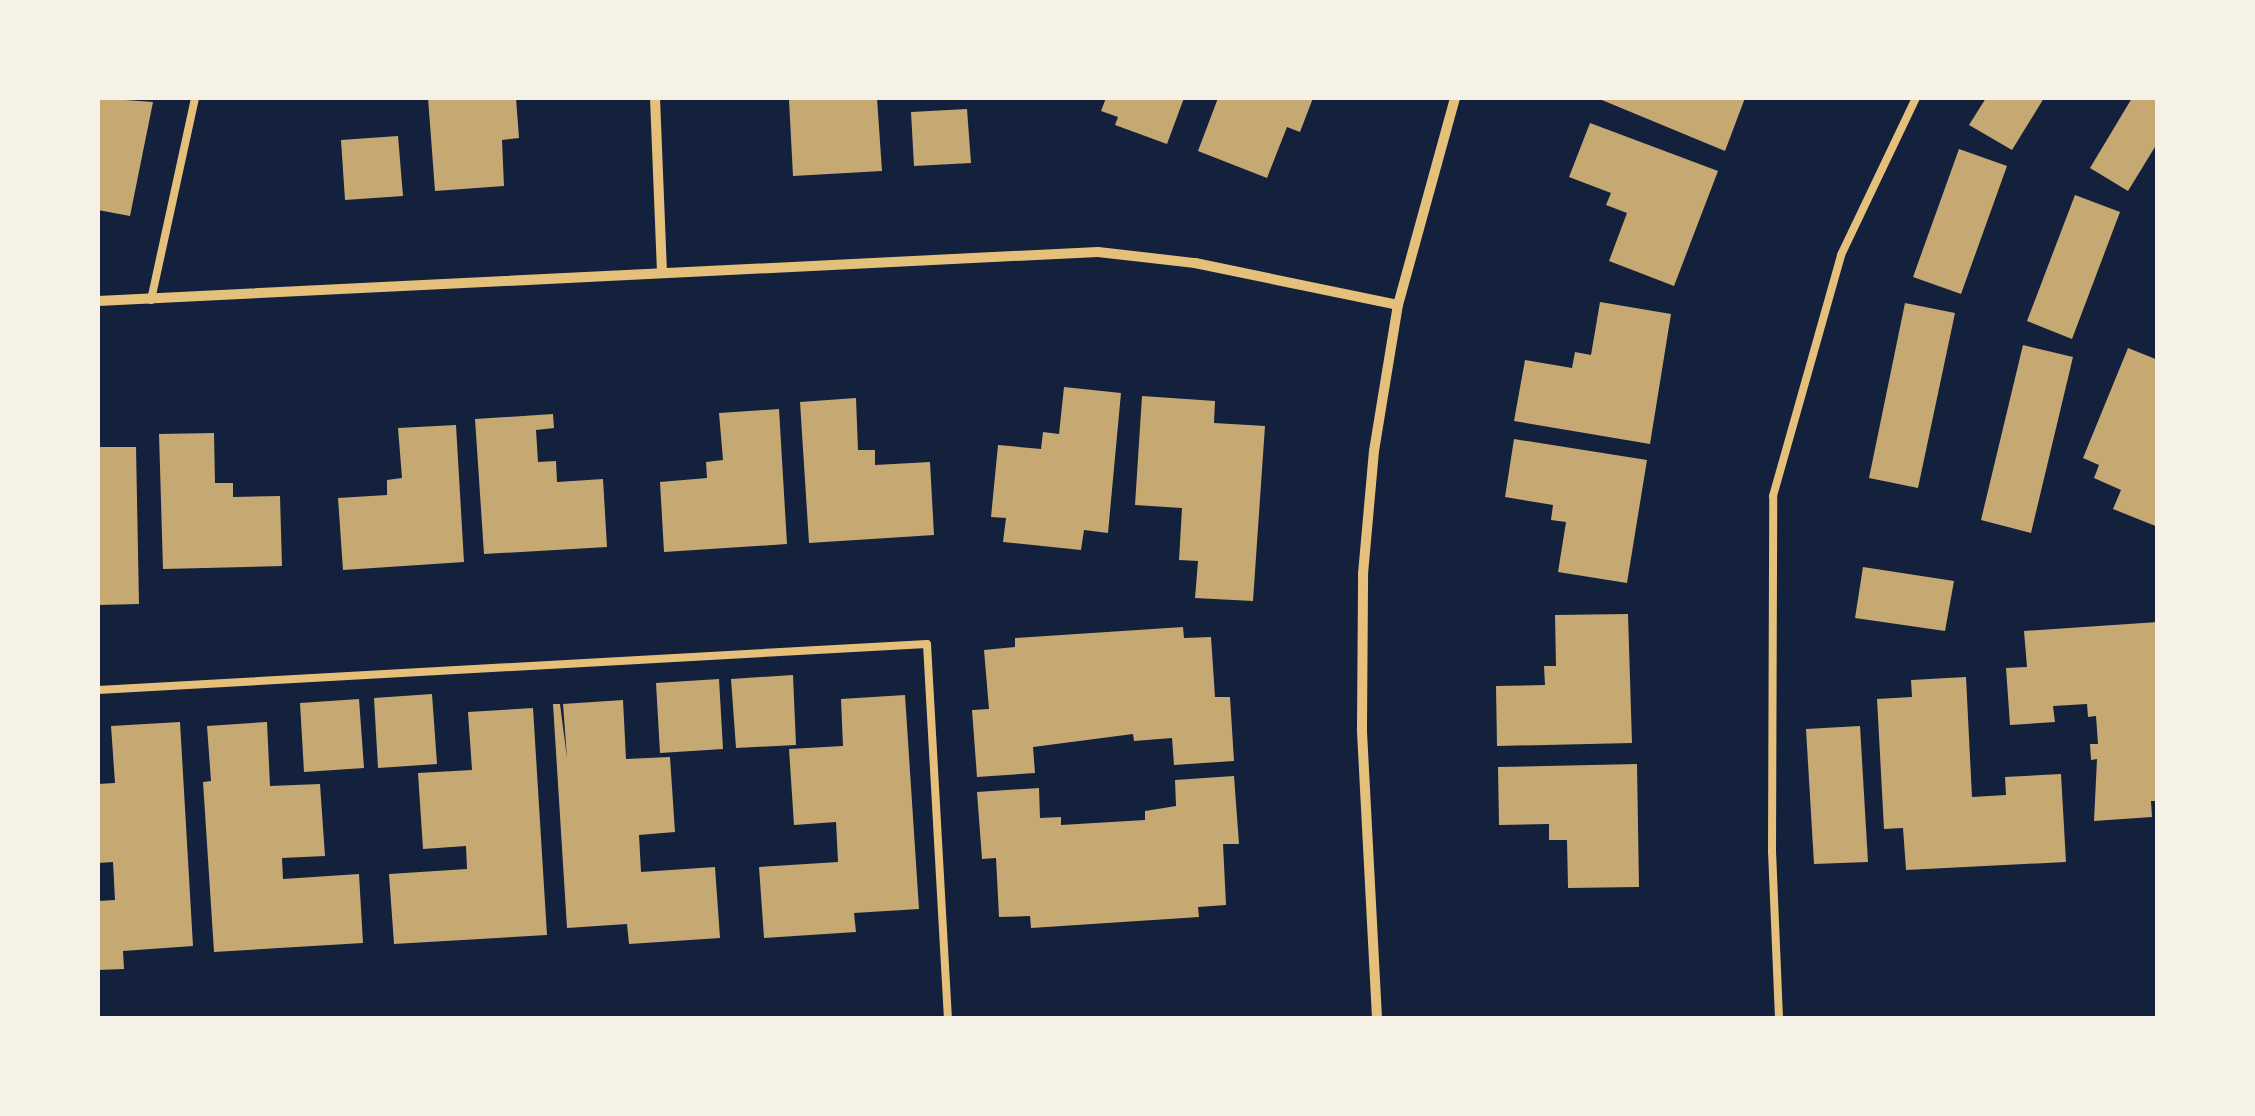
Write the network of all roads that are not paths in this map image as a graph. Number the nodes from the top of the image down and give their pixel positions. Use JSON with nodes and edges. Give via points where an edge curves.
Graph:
{"nodes":[{"id":1,"x":195,"y":98,"type":"edge"},
{"id":2,"x":655,"y":98,"type":"edge"},
{"id":3,"x":1455,"y":98,"type":"edge"},
{"id":4,"x":1916,"y":98,"type":"edge"},
{"id":5,"x":662,"y":273,"type":"junction"},
{"id":6,"x":150,"y":300,"type":"junction"},
{"id":7,"x":98,"y":301,"type":"edge"},
{"id":8,"x":1398,"y":305,"type":"junction"},
{"id":9,"x":98,"y":690,"type":"edge"},
{"id":10,"x":948,"y":1018,"type":"edge"},
{"id":11,"x":1377,"y":1018,"type":"edge"},
{"id":12,"x":1779,"y":1018,"type":"edge"}],
"edges":[{"from":1,"to":6,"type":"lane"},
{"from":2,"to":5,"type":"street"},
{"from":3,"to":8,"type":"street"},
{"from":4,"to":12,"type":"lane","via":[[1841,254],[1773,496],[1772,852]]},
{"from":5,"to":6,"type":"street"},
{"from":5,"to":8,"type":"street","via":[[1098,252],[1194,262]]},
{"from":6,"to":7,"type":"street"},
{"from":8,"to":11,"type":"street","via":[[1374,451],[1364,574],[1362,729]]},
{"from":9,"to":10,"type":"lane","via":[[927,644]]}]}
